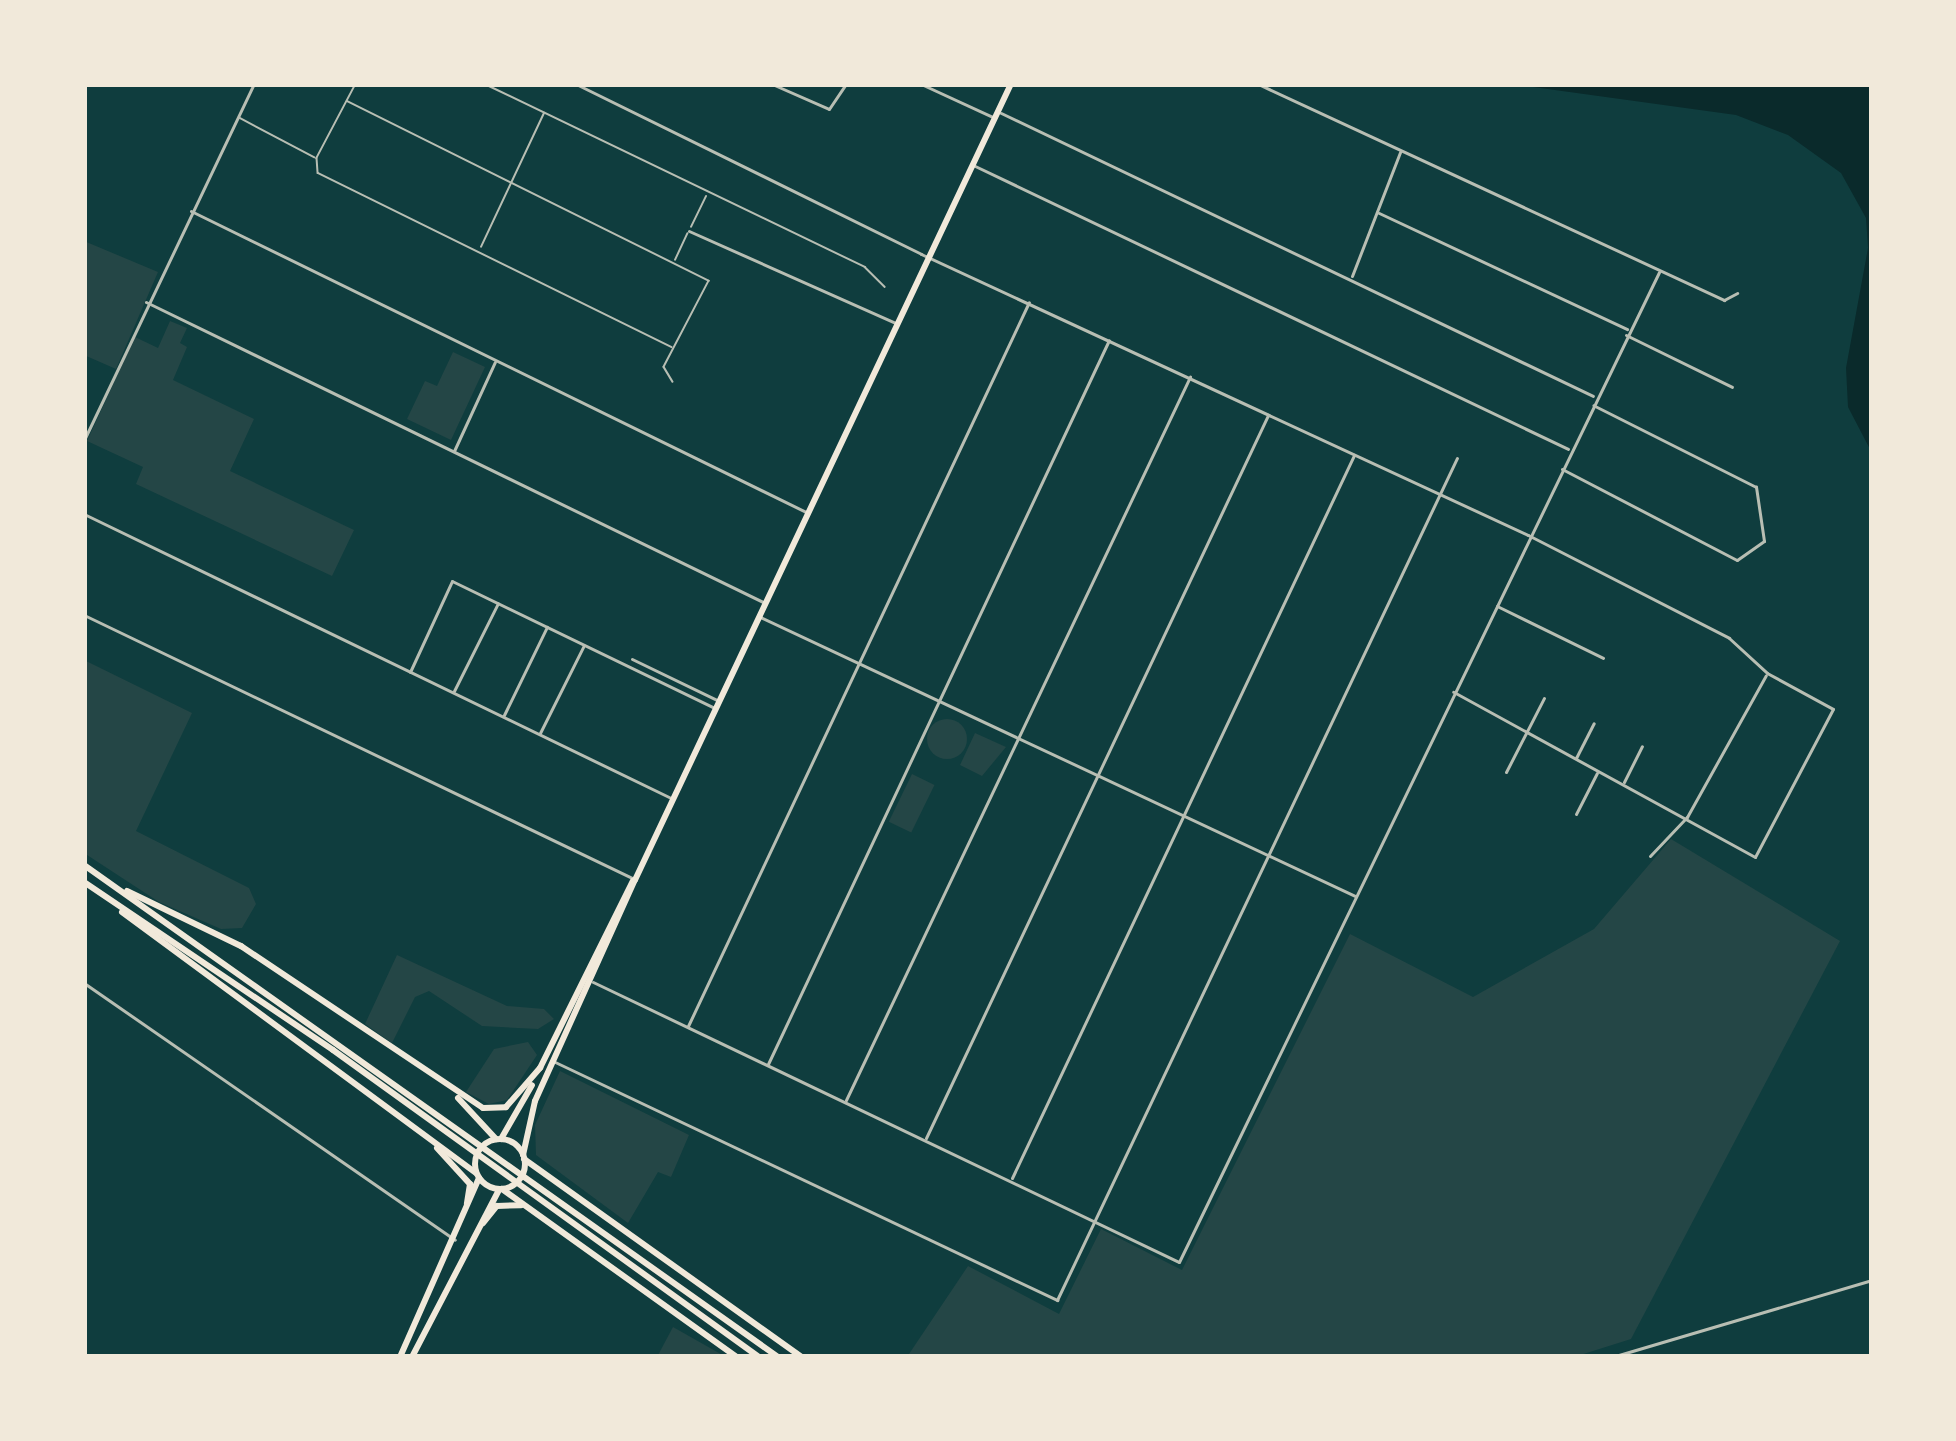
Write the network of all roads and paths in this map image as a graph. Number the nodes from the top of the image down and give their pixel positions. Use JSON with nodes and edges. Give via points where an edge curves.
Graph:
{"nodes":[{"id":1,"x":254,"y":84,"type":"edge"},
{"id":2,"x":356,"y":84,"type":"edge"},
{"id":3,"x":485,"y":84,"type":"edge"},
{"id":4,"x":576,"y":84,"type":"edge"},
{"id":5,"x":772,"y":84,"type":"edge"},
{"id":6,"x":846,"y":84,"type":"edge"},
{"id":7,"x":921,"y":84,"type":"edge"},
{"id":8,"x":1011,"y":84,"type":"edge"},
{"id":9,"x":1258,"y":84,"type":"edge"},
{"id":10,"x":347,"y":101,"type":"junction"},
{"id":11,"x":545,"y":111,"type":"junction"},
{"id":12,"x":996,"y":115,"type":"junction"},
{"id":13,"x":240,"y":118,"type":"junction"},
{"id":14,"x":1401,"y":150,"type":"junction"},
{"id":15,"x":317,"y":158,"type":"junction"},
{"id":16,"x":973,"y":165,"type":"junction"},
{"id":17,"x":510,"y":183,"type":"junction"},
{"id":18,"x":707,"y":193,"type":"junction"},
{"id":19,"x":191,"y":212,"type":"junction"},
{"id":20,"x":1378,"y":213,"type":"junction"},
{"id":21,"x":689,"y":231,"type":"junction"},
{"id":22,"x":479,"y":251,"type":"junction"},
{"id":23,"x":931,"y":256,"type":"junction"},
{"id":24,"x":673,"y":263,"type":"junction"},
{"id":25,"x":1659,"y":272,"type":"junction"},
{"id":26,"x":1352,"y":278,"type":"junction"},
{"id":27,"x":885,"y":287,"type":"dead end"},
{"id":28,"x":1737,"y":293,"type":"dead end"},
{"id":29,"x":1030,"y":300,"type":"junction"},
{"id":30,"x":146,"y":302,"type":"junction"},
{"id":31,"x":898,"y":324,"type":"junction"},
{"id":32,"x":1626,"y":331,"type":"junction"},
{"id":33,"x":1110,"y":338,"type":"junction"},
{"id":34,"x":674,"y":348,"type":"junction"},
{"id":35,"x":496,"y":360,"type":"junction"},
{"id":36,"x":1190,"y":376,"type":"junction"},
{"id":37,"x":673,"y":382,"type":"dead end"},
{"id":38,"x":1732,"y":387,"type":"dead end"},
{"id":39,"x":1594,"y":397,"type":"junction"},
{"id":40,"x":1591,"y":404,"type":"junction"},
{"id":41,"x":84,"y":410,"type":"edge"},
{"id":42,"x":1269,"y":413,"type":"junction"},
{"id":43,"x":95,"y":415,"type":"junction"},
{"id":44,"x":84,"y":440,"type":"edge"},
{"id":45,"x":1569,"y":449,"type":"junction"},
{"id":46,"x":454,"y":452,"type":"junction"},
{"id":47,"x":1354,"y":453,"type":"junction"},
{"id":48,"x":1457,"y":458,"type":"dead end"},
{"id":49,"x":1560,"y":468,"type":"junction"},
{"id":50,"x":1440,"y":494,"type":"junction"},
{"id":51,"x":807,"y":512,"type":"junction"},
{"id":52,"x":84,"y":514,"type":"edge"},
{"id":53,"x":1528,"y":535,"type":"junction"},
{"id":54,"x":498,"y":603,"type":"junction"},
{"id":55,"x":765,"y":603,"type":"junction"},
{"id":56,"x":1495,"y":605,"type":"junction"},
{"id":57,"x":84,"y":615,"type":"edge"},
{"id":58,"x":759,"y":616,"type":"junction"},
{"id":59,"x":547,"y":627,"type":"junction"},
{"id":60,"x":584,"y":645,"type":"junction"},
{"id":61,"x":1603,"y":658,"type":"dead end"},
{"id":62,"x":632,"y":659,"type":"dead end"},
{"id":63,"x":859,"y":663,"type":"junction"},
{"id":64,"x":1766,"y":673,"type":"junction"},
{"id":65,"x":409,"y":674,"type":"junction"},
{"id":66,"x":1453,"y":692,"type":"junction"},
{"id":67,"x":453,"y":693,"type":"junction"},
{"id":68,"x":1544,"y":698,"type":"dead end"},
{"id":69,"x":939,"y":700,"type":"junction"},
{"id":70,"x":717,"y":705,"type":"junction"},
{"id":71,"x":503,"y":717,"type":"junction"},
{"id":72,"x":1594,"y":723,"type":"dead end"},
{"id":73,"x":1527,"y":732,"type":"junction"},
{"id":74,"x":539,"y":734,"type":"junction"},
{"id":75,"x":1018,"y":738,"type":"junction"},
{"id":76,"x":1642,"y":746,"type":"dead end"},
{"id":77,"x":1576,"y":758,"type":"junction"},
{"id":78,"x":1599,"y":770,"type":"junction"},
{"id":79,"x":1506,"y":772,"type":"dead end"},
{"id":80,"x":1098,"y":775,"type":"junction"},
{"id":81,"x":1624,"y":783,"type":"junction"},
{"id":82,"x":672,"y":799,"type":"junction"},
{"id":83,"x":1576,"y":814,"type":"dead end"},
{"id":84,"x":1183,"y":815,"type":"junction"},
{"id":85,"x":1688,"y":817,"type":"junction"},
{"id":86,"x":1268,"y":855,"type":"junction"},
{"id":87,"x":1650,"y":856,"type":"dead end"},
{"id":88,"x":84,"y":865,"type":"edge"},
{"id":89,"x":103,"y":878,"type":"junction"},
{"id":90,"x":634,"y":880,"type":"junction"},
{"id":91,"x":84,"y":882,"type":"edge"},
{"id":92,"x":96,"y":891,"type":"junction"},
{"id":93,"x":1355,"y":896,"type":"junction"},
{"id":94,"x":592,"y":982,"type":"junction"},
{"id":95,"x":84,"y":983,"type":"edge"},
{"id":96,"x":687,"y":1027,"type":"junction"},
{"id":97,"x":554,"y":1061,"type":"junction"},
{"id":98,"x":767,"y":1065,"type":"junction"},
{"id":99,"x":540,"y":1068,"type":"junction"},
{"id":100,"x":452,"y":1092,"type":"junction"},
{"id":101,"x":845,"y":1102,"type":"junction"},
{"id":102,"x":426,"y":1136,"type":"junction"},
{"id":103,"x":499,"y":1139,"type":"junction"},
{"id":104,"x":925,"y":1141,"type":"junction"},
{"id":105,"x":524,"y":1157,"type":"junction"},
{"id":106,"x":478,"y":1175,"type":"junction"},
{"id":107,"x":1010,"y":1181,"type":"junction"},
{"id":108,"x":500,"y":1190,"type":"junction"},
{"id":109,"x":524,"y":1205,"type":"junction"},
{"id":110,"x":1095,"y":1222,"type":"junction"},
{"id":111,"x":473,"y":1235,"type":"junction"},
{"id":112,"x":456,"y":1238,"type":"junction"},
{"id":113,"x":1872,"y":1280,"type":"edge"},
{"id":114,"x":400,"y":1357,"type":"edge"},
{"id":115,"x":412,"y":1357,"type":"edge"},
{"id":116,"x":737,"y":1357,"type":"edge"},
{"id":117,"x":759,"y":1357,"type":"edge"},
{"id":118,"x":778,"y":1357,"type":"edge"},
{"id":119,"x":802,"y":1357,"type":"edge"},
{"id":120,"x":1612,"y":1357,"type":"edge"}],
"edges":[{"from":1,"to":13,"type":"street"},
{"from":2,"to":10,"type":"lane"},
{"from":3,"to":11,"type":"lane"},
{"from":4,"to":23,"type":"street"},
{"from":5,"to":6,"type":"street","via":[[829,109]]},
{"from":7,"to":12,"type":"street"},
{"from":8,"to":12,"type":"main road"},
{"from":9,"to":14,"type":"street"},
{"from":10,"to":15,"type":"lane"},
{"from":10,"to":17,"type":"lane"},
{"from":11,"to":17,"type":"lane"},
{"from":11,"to":18,"type":"lane"},
{"from":12,"to":16,"type":"main road"},
{"from":12,"to":26,"type":"street"},
{"from":13,"to":15,"type":"lane"},
{"from":13,"to":19,"type":"street"},
{"from":14,"to":20,"type":"street"},
{"from":14,"to":25,"type":"street"},
{"from":15,"to":22,"type":"lane","via":[[318,173]]},
{"from":16,"to":23,"type":"main road"},
{"from":16,"to":45,"type":"street"},
{"from":17,"to":22,"type":"lane"},
{"from":17,"to":24,"type":"lane"},
{"from":18,"to":21,"type":"lane"},
{"from":18,"to":27,"type":"lane","via":[[877,273]]},
{"from":19,"to":30,"type":"street"},
{"from":19,"to":35,"type":"street"},
{"from":20,"to":26,"type":"street"},
{"from":20,"to":32,"type":"street"},
{"from":21,"to":24,"type":"lane"},
{"from":21,"to":31,"type":"street"},
{"from":22,"to":34,"type":"lane"},
{"from":23,"to":29,"type":"street"},
{"from":23,"to":31,"type":"main road"},
{"from":24,"to":34,"type":"lane","via":[[710,281]]},
{"from":25,"to":28,"type":"street","via":[[1724,300]]},
{"from":25,"to":32,"type":"street"},
{"from":26,"to":39,"type":"street"},
{"from":29,"to":33,"type":"street"},
{"from":29,"to":63,"type":"street"},
{"from":30,"to":43,"type":"street"},
{"from":30,"to":46,"type":"street"},
{"from":31,"to":51,"type":"main road"},
{"from":32,"to":38,"type":"street"},
{"from":32,"to":39,"type":"street"},
{"from":33,"to":36,"type":"street"},
{"from":33,"to":69,"type":"street"},
{"from":34,"to":37,"type":"lane","via":[[664,367]]},
{"from":35,"to":46,"type":"street"},
{"from":35,"to":51,"type":"street"},
{"from":36,"to":42,"type":"street"},
{"from":36,"to":75,"type":"street"},
{"from":39,"to":40,"type":"street"},
{"from":40,"to":45,"type":"street"},
{"from":40,"to":49,"type":"street","via":[[1756,487],[1764,541],[1737,560]]},
{"from":41,"to":43,"type":"street"},
{"from":42,"to":47,"type":"street"},
{"from":42,"to":80,"type":"street"},
{"from":43,"to":44,"type":"street"},
{"from":45,"to":49,"type":"street"},
{"from":46,"to":55,"type":"street"},
{"from":47,"to":50,"type":"street"},
{"from":47,"to":84,"type":"street"},
{"from":48,"to":50,"type":"street"},
{"from":49,"to":53,"type":"street"},
{"from":50,"to":53,"type":"street"},
{"from":50,"to":86,"type":"street"},
{"from":51,"to":55,"type":"main road"},
{"from":52,"to":65,"type":"street"},
{"from":53,"to":56,"type":"street"},
{"from":53,"to":64,"type":"street","via":[[1729,638]]},
{"from":54,"to":59,"type":"street"},
{"from":54,"to":65,"type":"street","via":[[452,581]]},
{"from":54,"to":67,"type":"street"},
{"from":55,"to":58,"type":"main road"},
{"from":56,"to":61,"type":"street"},
{"from":56,"to":66,"type":"street"},
{"from":57,"to":90,"type":"street"},
{"from":58,"to":63,"type":"street"},
{"from":58,"to":70,"type":"main road"},
{"from":59,"to":60,"type":"street"},
{"from":59,"to":71,"type":"street"},
{"from":60,"to":70,"type":"street"},
{"from":60,"to":74,"type":"street"},
{"from":62,"to":70,"type":"street"},
{"from":63,"to":69,"type":"street"},
{"from":63,"to":96,"type":"street"},
{"from":64,"to":85,"type":"street"},
{"from":64,"to":85,"type":"street","via":[[1833,709],[1760,854],[1742,854]]},
{"from":65,"to":67,"type":"street"},
{"from":66,"to":73,"type":"street"},
{"from":66,"to":93,"type":"street"},
{"from":67,"to":71,"type":"street"},
{"from":68,"to":73,"type":"street"},
{"from":69,"to":75,"type":"street"},
{"from":69,"to":98,"type":"street"},
{"from":70,"to":82,"type":"main road"},
{"from":71,"to":74,"type":"street"},
{"from":72,"to":77,"type":"street"},
{"from":73,"to":77,"type":"street"},
{"from":73,"to":79,"type":"street"},
{"from":74,"to":82,"type":"street"},
{"from":75,"to":80,"type":"street"},
{"from":75,"to":101,"type":"street"},
{"from":76,"to":81,"type":"street"},
{"from":77,"to":78,"type":"street"},
{"from":78,"to":81,"type":"street"},
{"from":78,"to":83,"type":"street"},
{"from":80,"to":84,"type":"street"},
{"from":80,"to":104,"type":"street"},
{"from":81,"to":85,"type":"street"},
{"from":82,"to":90,"type":"main road"},
{"from":84,"to":86,"type":"street"},
{"from":84,"to":107,"type":"street"},
{"from":85,"to":87,"type":"street"},
{"from":86,"to":93,"type":"street"},
{"from":86,"to":110,"type":"street"},
{"from":88,"to":89,"type":"main road"},
{"from":89,"to":100,"type":"main road","via":[[241,946]]},
{"from":89,"to":118,"type":"main road"},
{"from":90,"to":94,"type":"main road"},
{"from":90,"to":99,"type":"main road"},
{"from":91,"to":92,"type":"main road"},
{"from":92,"to":102,"type":"main road"},
{"from":92,"to":117,"type":"main road"},
{"from":93,"to":110,"type":"street","via":[[1179,1262]]},
{"from":94,"to":96,"type":"street"},
{"from":94,"to":97,"type":"main road"},
{"from":95,"to":112,"type":"street"},
{"from":96,"to":98,"type":"street"},
{"from":97,"to":105,"type":"main road"},
{"from":97,"to":110,"type":"street","via":[[1052,1300]]},
{"from":98,"to":101,"type":"street"},
{"from":99,"to":100,"type":"main road","via":[[499,1110]]},
{"from":99,"to":103,"type":"main road"},
{"from":100,"to":103,"type":"main road"},
{"from":101,"to":104,"type":"street"},
{"from":102,"to":106,"type":"main road"},
{"from":102,"to":112,"type":"main road","via":[[470,1184]]},
{"from":103,"to":105,"type":"main road"},
{"from":103,"to":106,"type":"main road","via":[[477,1154]]},
{"from":104,"to":107,"type":"street"},
{"from":105,"to":108,"type":"main road","via":[[520,1179]]},
{"from":105,"to":119,"type":"main road"},
{"from":106,"to":108,"type":"main road"},
{"from":106,"to":112,"type":"main road"},
{"from":107,"to":110,"type":"street"},
{"from":108,"to":109,"type":"main road"},
{"from":108,"to":111,"type":"main road"},
{"from":109,"to":111,"type":"main road","via":[[497,1206]]},
{"from":109,"to":116,"type":"main road"},
{"from":111,"to":115,"type":"main road"},
{"from":112,"to":114,"type":"main road"},
{"from":113,"to":120,"type":"street"}]}
